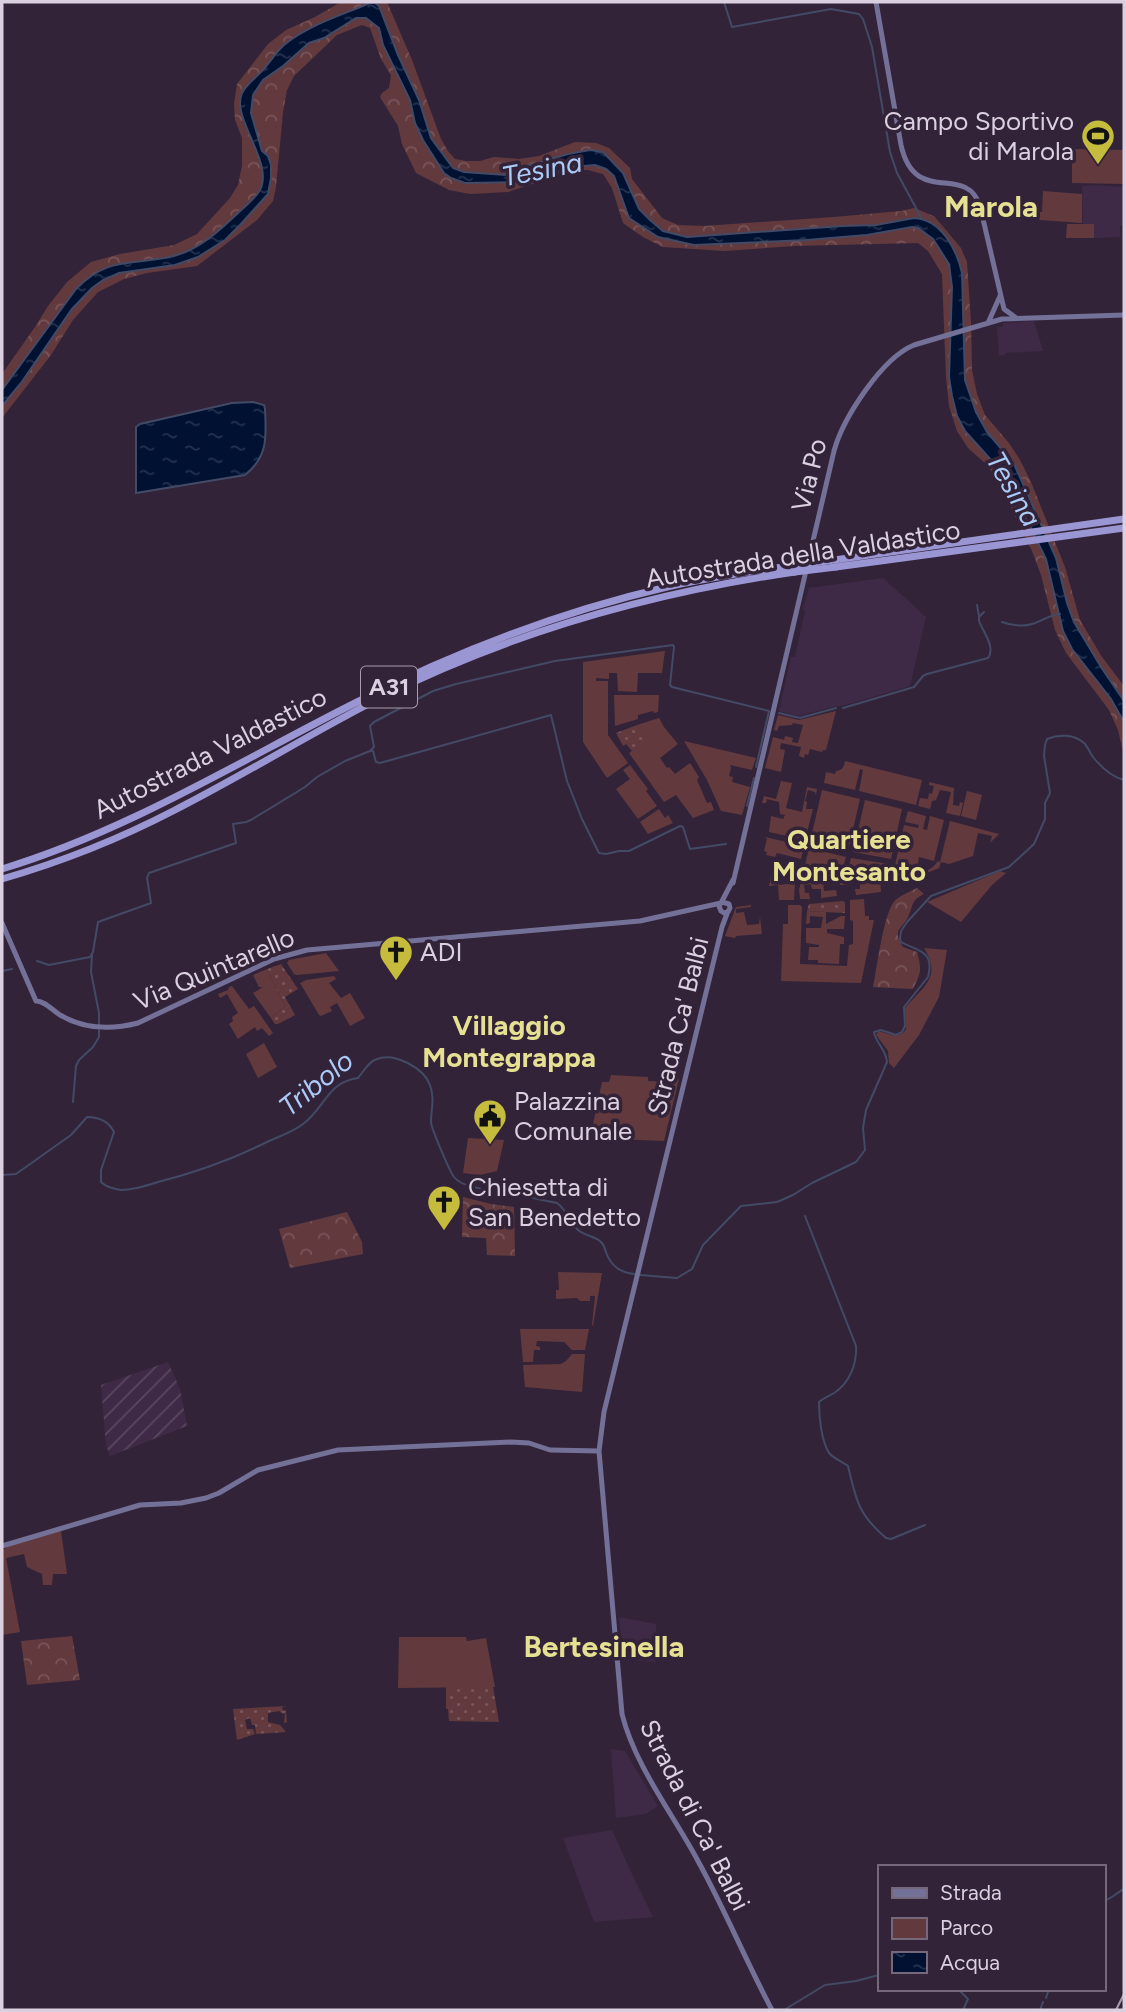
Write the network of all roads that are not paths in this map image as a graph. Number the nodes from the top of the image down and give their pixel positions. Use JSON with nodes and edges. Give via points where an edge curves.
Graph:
{"nodes":[{"id":1,"x":876,"y":2,"type":"edge"},
{"id":2,"x":1000,"y":296,"type":"junction"},
{"id":3,"x":1004,"y":310,"type":"junction"},
{"id":4,"x":993,"y":311,"type":"junction"},
{"id":5,"x":1124,"y":315,"type":"edge"},
{"id":6,"x":1018,"y":319,"type":"junction"},
{"id":7,"x":1001,"y":320,"type":"junction"},
{"id":8,"x":986,"y":324,"type":"junction"},
{"id":9,"x":1124,"y":519,"type":"edge"},
{"id":10,"x":1124,"y":528,"type":"edge"},
{"id":11,"x":951,"y":547,"type":"junction"},
{"id":12,"x":796,"y":568,"type":"junction"},
{"id":13,"x":2,"y":870,"type":"edge"},
{"id":14,"x":2,"y":879,"type":"edge"},
{"id":15,"x":724,"y":903,"type":"junction"},
{"id":16,"x":707,"y":906,"type":"junction"},
{"id":17,"x":720,"y":911,"type":"junction"},
{"id":18,"x":729,"y":911,"type":"junction"},
{"id":19,"x":2,"y":923,"type":"edge"},
{"id":20,"x":722,"y":927,"type":"junction"},
{"id":21,"x":651,"y":1215,"type":"joint"},
{"id":22,"x":599,"y":1451,"type":"junction"},
{"id":23,"x":2,"y":1546,"type":"edge"},
{"id":24,"x":772,"y":2010,"type":"edge"}],
"edges":[{"from":1,"to":2,"type":"main road","via":[[905,160],[929,182],[962,185],[977,197]]},
{"from":2,"to":3,"type":"main road"},
{"from":2,"to":4,"type":"main road"},
{"from":3,"to":4,"type":"main road"},
{"from":3,"to":6,"type":"main road"},
{"from":3,"to":7,"type":"main road"},
{"from":4,"to":7,"type":"main road","via":[[993,318]]},
{"from":4,"to":8,"type":"main road"},
{"from":5,"to":6,"type":"main road","name":"Via Po"},
{"from":6,"to":7,"type":"main road","name":"Via Po"},
{"from":7,"to":8,"type":"main road","name":"Via Po"},
{"from":8,"to":15,"type":"main road","name":"Via Po","via":[[914,345],[891,360],[856,404],[837,440]]},
{"from":9,"to":11,"type":"highway","name":"Autostrada della Valdastico","number":"A31"},
{"from":10,"to":11,"type":"highway","name":"Autostrada della Valdastico","number":"A31"},
{"from":11,"to":12,"type":"highway","name":"Autostrada della Valdastico","number":"A31","bridge":true},
{"from":11,"to":12,"type":"highway","name":"Autostrada della Valdastico","number":"A31","bridge":true,"via":[[836,567]]},
{"from":12,"to":13,"type":"highway","name":"Autostrada Valdastico","number":"A31","via":[[711,578],[615,600],[469,650],[357,702],[146,813],[47,856]]},
{"from":12,"to":14,"type":"highway","name":"Autostrada della Valdastico","number":"A31","via":[[648,600],[493,648],[383,697],[141,827]]},
{"from":15,"to":16,"type":"main road","name":"Via Quintarello"},
{"from":15,"to":17,"type":"main road","name":"Via Po"},
{"from":15,"to":18,"type":"main road","name":"Via Po"},
{"from":16,"to":17,"type":"main road","name":"Via Quintarello"},
{"from":16,"to":19,"type":"main road","name":"Via Quintarello","via":[[640,920],[307,950],[278,958],[138,1023],[102,1028],[65,1018],[36,1001]]},
{"from":17,"to":18,"type":"main road"},
{"from":17,"to":20,"type":"main road","name":"Strada Ca' Balbi"},
{"from":18,"to":20,"type":"main road","name":"Strada Ca' Balbi"},
{"from":20,"to":21,"type":"main road","name":"Strada Ca' Balbi"},
{"from":21,"to":22,"type":"main road","name":"Strada di Ca' Balbi","via":[[604,1412]]},
{"from":22,"to":23,"type":"main road","via":[[550,1450],[511,1442],[338,1450],[258,1470],[206,1498],[140,1505]]},
{"from":22,"to":24,"type":"main road","name":"Strada di Ca' Balbi","via":[[626,1729]]}]}
